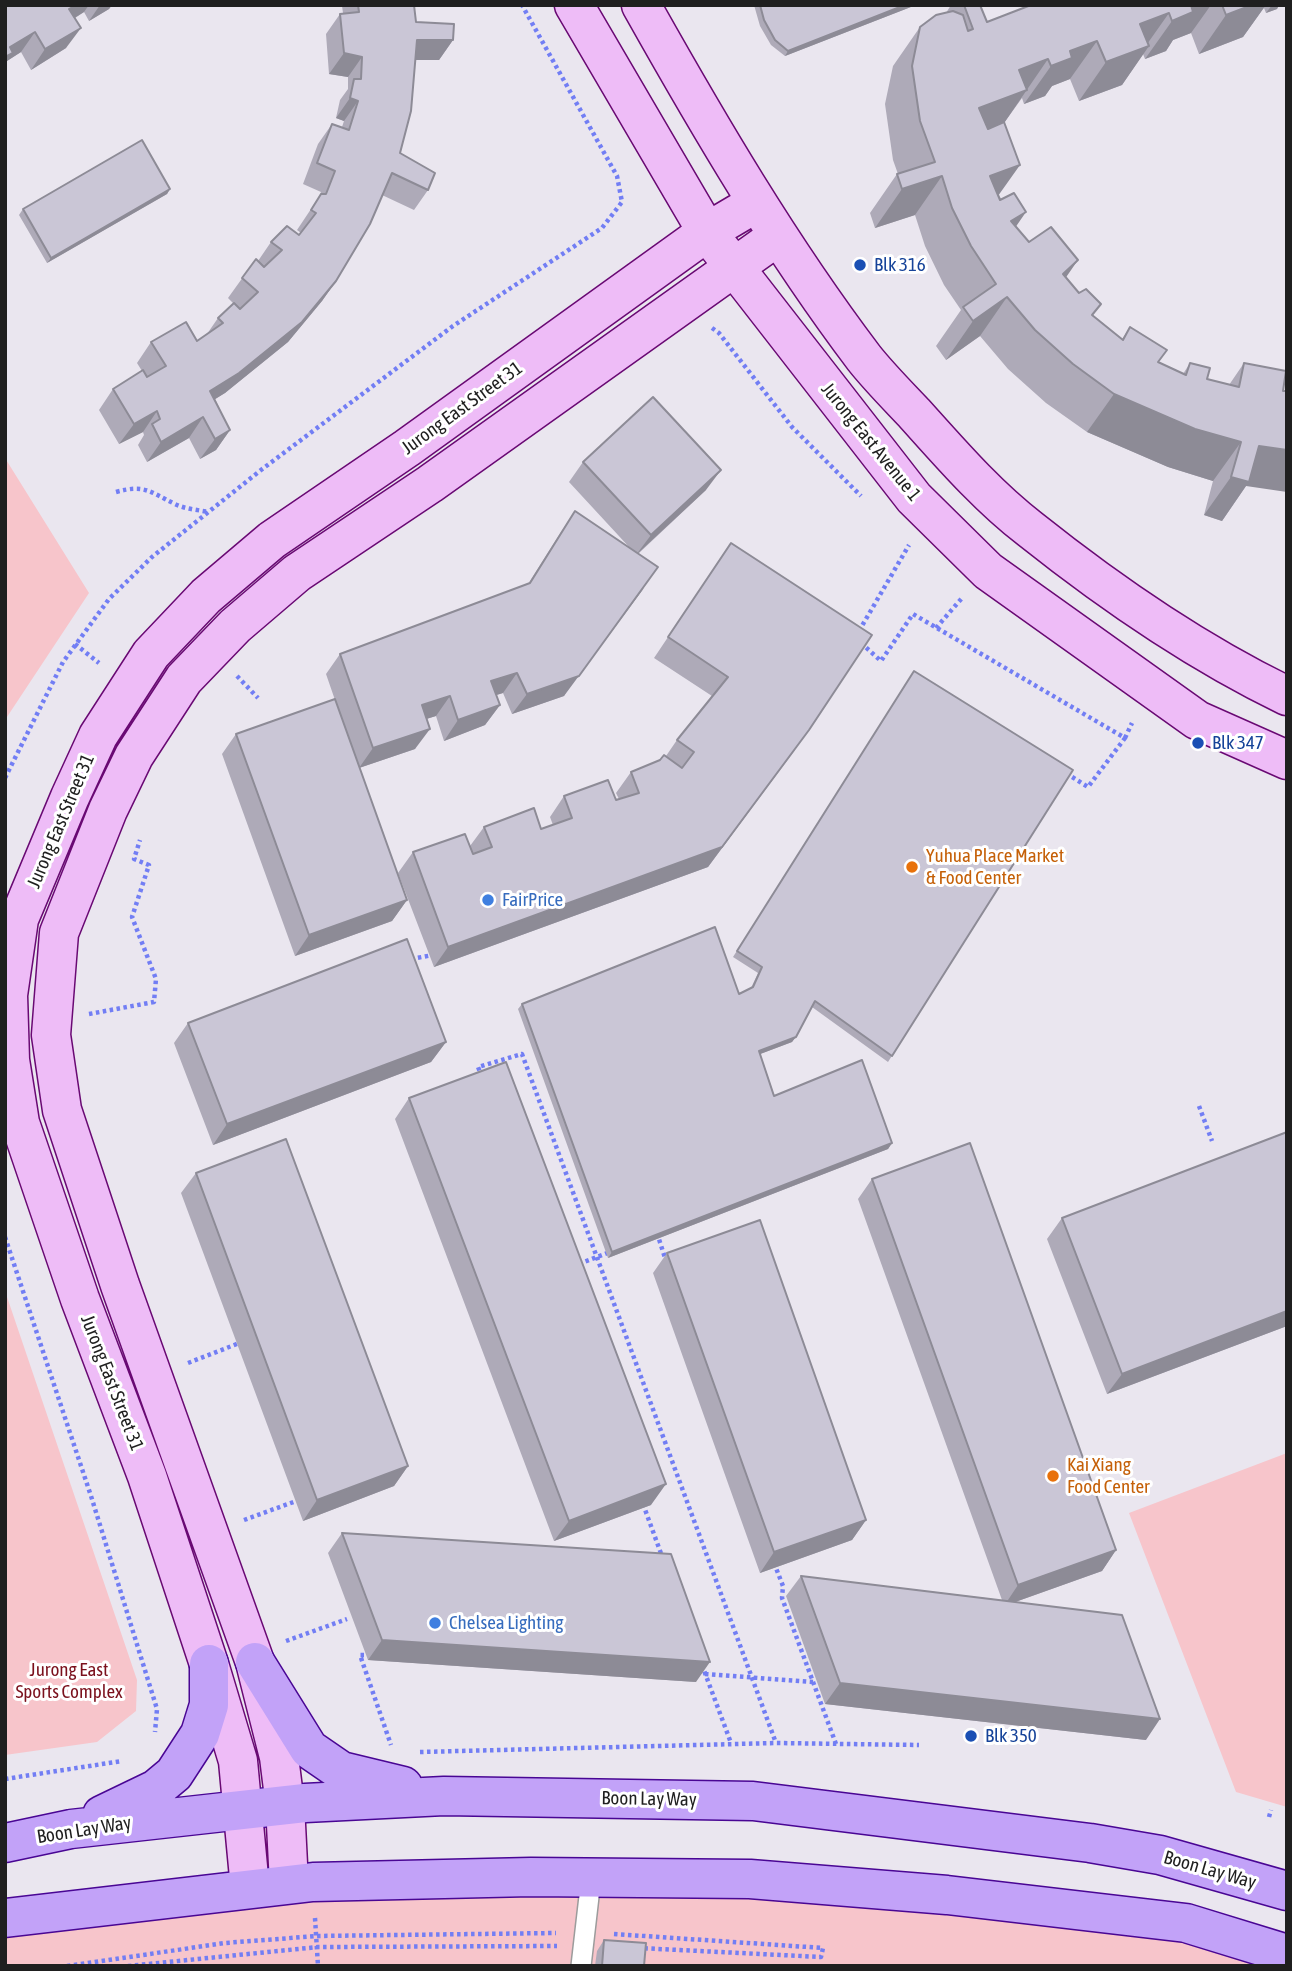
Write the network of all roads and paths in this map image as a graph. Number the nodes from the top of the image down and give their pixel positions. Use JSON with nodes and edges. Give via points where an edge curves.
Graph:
{"nodes":[{"id":1,"x":522,"y":5,"type":"edge"},
{"id":2,"x":574,"y":5,"type":"edge"},
{"id":3,"x":640,"y":5,"type":"edge"},
{"id":4,"x":756,"y":203,"type":"junction"},
{"id":5,"x":707,"y":232,"type":"junction"},
{"id":6,"x":778,"y":236,"type":"junction"},
{"id":7,"x":734,"y":267,"type":"junction"},
{"id":8,"x":710,"y":326,"type":"dead end"},
{"id":9,"x":792,"y":427,"type":"dead end"},
{"id":10,"x":116,"y":492,"type":"dead end"},
{"id":11,"x":209,"y":512,"type":"junction"},
{"id":12,"x":909,"y":544,"type":"dead end"},
{"id":13,"x":962,"y":598,"type":"dead end"},
{"id":14,"x":936,"y":628,"type":"junction"},
{"id":15,"x":242,"y":668,"type":"dead end"},
{"id":16,"x":240,"y":679,"type":"dead end"},
{"id":17,"x":229,"y":682,"type":"dead end"},
{"id":18,"x":1287,"y":696,"type":"edge"},
{"id":19,"x":258,"y":698,"type":"dead end"},
{"id":20,"x":1132,"y":723,"type":"dead end"},
{"id":21,"x":1125,"y":738,"type":"junction"},
{"id":22,"x":1287,"y":760,"type":"edge"},
{"id":23,"x":1069,"y":775,"type":"edge"},
{"id":24,"x":5,"y":778,"type":"edge"},
{"id":25,"x":142,"y":834,"type":"dead end"},
{"id":26,"x":442,"y":951,"type":"edge"},
{"id":27,"x":410,"y":959,"type":"edge"},
{"id":28,"x":89,"y":1001,"type":"dead end"},
{"id":29,"x":89,"y":1014,"type":"junction"},
{"id":30,"x":89,"y":1027,"type":"dead end"},
{"id":31,"x":484,"y":1085,"type":"edge"},
{"id":32,"x":1199,"y":1106,"type":"dead end"},
{"id":33,"x":1212,"y":1141,"type":"dead end"},
{"id":34,"x":657,"y":1233,"type":"edge"},
{"id":35,"x":5,"y":1237,"type":"edge"},
{"id":36,"x":619,"y":1248,"type":"edge"},
{"id":37,"x":596,"y":1257,"type":"junction"},
{"id":38,"x":574,"y":1266,"type":"edge"},
{"id":39,"x":668,"y":1267,"type":"edge"},
{"id":40,"x":248,"y":1340,"type":"edge"},
{"id":41,"x":181,"y":1354,"type":"dead end"},
{"id":42,"x":191,"y":1362,"type":"dead end"},
{"id":43,"x":184,"y":1364,"type":"dead end"},
{"id":44,"x":639,"y":1494,"type":"edge"},
{"id":45,"x":305,"y":1498,"type":"edge"},
{"id":46,"x":249,"y":1518,"type":"dead end"},
{"id":47,"x":771,"y":1554,"type":"edge"},
{"id":48,"x":667,"y":1571,"type":"edge"},
{"id":49,"x":347,"y":1619,"type":"dead end"},
{"id":50,"x":281,"y":1631,"type":"dead end"},
{"id":51,"x":295,"y":1637,"type":"dead end"},
{"id":52,"x":380,"y":1655,"type":"edge"},
{"id":53,"x":273,"y":1658,"type":"junction"},
{"id":54,"x":700,"y":1661,"type":"edge"},
{"id":55,"x":209,"y":1664,"type":"junction"},
{"id":56,"x":693,"y":1674,"type":"edge"},
{"id":57,"x":705,"y":1674,"type":"junction"},
{"id":58,"x":751,"y":1676,"type":"junction"},
{"id":59,"x":813,"y":1682,"type":"junction"},
{"id":60,"x":153,"y":1738,"type":"dead end"},
{"id":61,"x":776,"y":1742,"type":"junction"},
{"id":62,"x":731,"y":1743,"type":"junction"},
{"id":63,"x":836,"y":1744,"type":"junction"},
{"id":64,"x":919,"y":1745,"type":"dead end"},
{"id":65,"x":394,"y":1752,"type":"dead end"},
{"id":66,"x":407,"y":1752,"type":"dead end"},
{"id":67,"x":126,"y":1759,"type":"dead end"},
{"id":68,"x":5,"y":1779,"type":"edge"},
{"id":69,"x":444,"y":1796,"type":"junction"},
{"id":70,"x":285,"y":1805,"type":"junction"},
{"id":71,"x":243,"y":1809,"type":"junction"},
{"id":72,"x":1271,"y":1810,"type":"dead end"},
{"id":73,"x":1269,"y":1818,"type":"dead end"},
{"id":74,"x":71,"y":1829,"type":"junction"},
{"id":75,"x":5,"y":1843,"type":"edge"},
{"id":76,"x":591,"y":1879,"type":"junction"},
{"id":77,"x":289,"y":1885,"type":"junction"},
{"id":78,"x":250,"y":1888,"type":"junction"},
{"id":79,"x":1287,"y":1891,"type":"edge"},
{"id":80,"x":5,"y":1918,"type":"edge"},
{"id":81,"x":317,"y":1936,"type":"dead end"},
{"id":82,"x":584,"y":1946,"type":"junction"},
{"id":83,"x":318,"y":1947,"type":"junction"},
{"id":84,"x":823,"y":1948,"type":"dead end"},
{"id":85,"x":1287,"y":1954,"type":"edge"},
{"id":86,"x":67,"y":1966,"type":"edge"},
{"id":87,"x":128,"y":1966,"type":"edge"},
{"id":88,"x":318,"y":1966,"type":"edge"},
{"id":89,"x":581,"y":1966,"type":"edge"}],
"edges":[{"from":1,"to":11,"type":"path","via":[[617,176],[622,202],[602,228],[453,326]]},
{"from":2,"to":5,"type":"street","name":"Jurong East Avenue 1"},
{"from":3,"to":4,"type":"street"},
{"from":4,"to":5,"type":"street","name":"Jurong East Street 31"},
{"from":4,"to":6,"type":"street"},
{"from":5,"to":7,"type":"street","name":"Jurong East Avenue 1"},
{"from":5,"to":55,"type":"street","name":"Jurong East Street 31","via":[[272,540],[206,596],[151,654],[98,736],[19,919],[8,995],[10,1060],[20,1123]]},
{"from":6,"to":7,"type":"street","name":"Jurong East Street 31"},
{"from":6,"to":18,"type":"street","via":[[866,360],[956,460],[1028,528],[1134,605]]},
{"from":7,"to":22,"type":"street","name":"Jurong East Avenue 1","via":[[914,498],[988,571],[1197,720]]},
{"from":7,"to":53,"type":"street","name":"Jurong East Street 31","via":[[297,573],[235,626],[184,679],[134,756],[59,933],[51,1035],[62,1110],[120,1285]]},
{"from":8,"to":9,"type":"path"},
{"from":10,"to":11,"type":"path","via":[[147,489],[178,506]]},
{"from":11,"to":24,"type":"path","via":[[109,599],[63,662]]},
{"from":12,"to":14,"type":"path","via":[[856,638],[881,660],[913,614]]},
{"from":13,"to":14,"type":"path"},
{"from":14,"to":21,"type":"path"},
{"from":15,"to":17,"type":"path"},
{"from":16,"to":19,"type":"path"},
{"from":20,"to":21,"type":"path"},
{"from":21,"to":23,"type":"path","via":[[1088,788]]},
{"from":25,"to":29,"type":"path","via":[[134,859],[149,865],[132,917],[156,979],[154,1002]]},
{"from":26,"to":27,"type":"path"},
{"from":28,"to":29,"type":"path"},
{"from":29,"to":30,"type":"path"},
{"from":31,"to":37,"type":"path","via":[[478,1067],[522,1054]]},
{"from":32,"to":33,"type":"path"},
{"from":34,"to":39,"type":"path"},
{"from":35,"to":60,"type":"path","via":[[157,1709]]},
{"from":36,"to":37,"type":"path"},
{"from":37,"to":38,"type":"path"},
{"from":37,"to":58,"type":"path"},
{"from":40,"to":42,"type":"path"},
{"from":41,"to":43,"type":"path"},
{"from":44,"to":48,"type":"path"},
{"from":45,"to":46,"type":"path"},
{"from":47,"to":59,"type":"path"},
{"from":49,"to":51,"type":"path"},
{"from":50,"to":53,"type":"path"},
{"from":52,"to":65,"type":"path","via":[[360,1655]]},
{"from":53,"to":69,"type":"main road","via":[[309,1749],[341,1771]]},
{"from":53,"to":70,"type":"street","name":"Jurong East Street 31"},
{"from":54,"to":57,"type":"path"},
{"from":55,"to":71,"type":"street","name":"Jurong East Street 31","via":[[238,1761]]},
{"from":55,"to":74,"type":"main road","via":[[209,1705],[200,1734],[174,1774],[156,1789]]},
{"from":56,"to":57,"type":"path"},
{"from":57,"to":58,"type":"path"},
{"from":57,"to":62,"type":"path"},
{"from":58,"to":59,"type":"path"},
{"from":58,"to":61,"type":"path"},
{"from":59,"to":63,"type":"path"},
{"from":61,"to":62,"type":"path"},
{"from":61,"to":63,"type":"path"},
{"from":62,"to":66,"type":"path"},
{"from":63,"to":64,"type":"path"},
{"from":67,"to":68,"type":"path"},
{"from":69,"to":70,"type":"main road","name":"Boon Lay Way"},
{"from":69,"to":79,"type":"main road","name":"Boon Lay Way","via":[[753,1801],[1090,1843],[1160,1855]]},
{"from":70,"to":71,"type":"main road","name":"Boon Lay Way"},
{"from":70,"to":77,"type":"street","name":"Jurong East Street 31"},
{"from":71,"to":74,"type":"main road","name":"Boon Lay Way"},
{"from":71,"to":78,"type":"street","name":"Jurong East Street 31"},
{"from":72,"to":73,"type":"path"},
{"from":74,"to":75,"type":"main road","name":"Boon Lay Way"},
{"from":76,"to":77,"type":"main road"},
{"from":76,"to":82,"type":"lane"},
{"from":76,"to":85,"type":"main road","via":[[750,1880],[947,1895],[1186,1923]]},
{"from":77,"to":78,"type":"main road"},
{"from":78,"to":80,"type":"main road"},
{"from":81,"to":86,"type":"path","via":[[225,1943]]},
{"from":82,"to":83,"type":"path"},
{"from":82,"to":84,"type":"path","via":[[821,1957]]},
{"from":82,"to":89,"type":"lane"},
{"from":83,"to":87,"type":"path"},
{"from":83,"to":88,"type":"path"}]}
